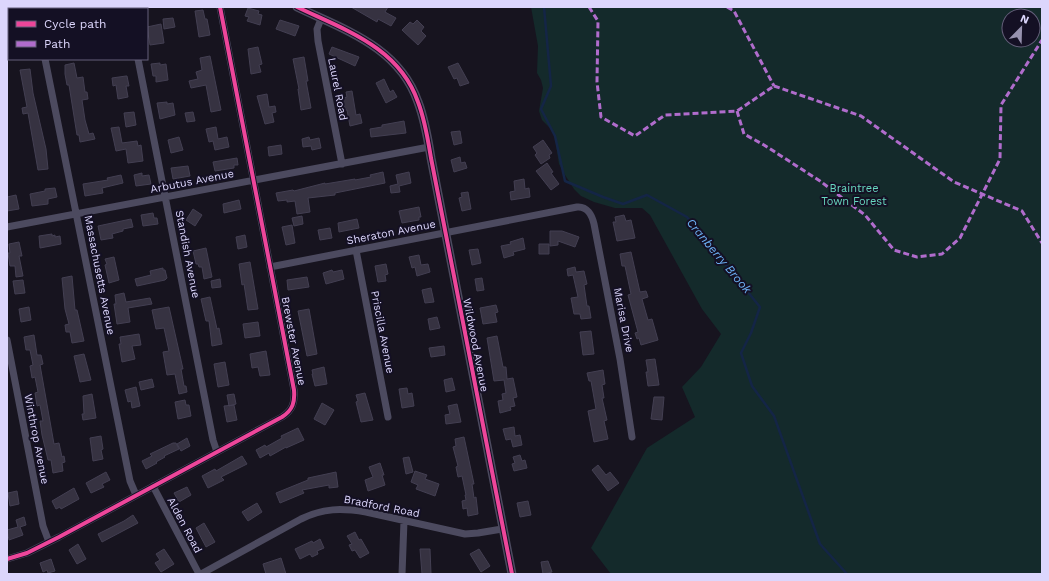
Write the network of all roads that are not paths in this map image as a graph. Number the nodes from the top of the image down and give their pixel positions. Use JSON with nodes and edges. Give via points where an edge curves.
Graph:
{"nodes":[{"id":1,"x":220,"y":7,"type":"edge"},
{"id":2,"x":297,"y":7,"type":"edge"},
{"id":3,"x":321,"y":19,"type":"junction"},
{"id":4,"x":45,"y":60,"type":"edge"},
{"id":5,"x":138,"y":60,"type":"edge"},
{"id":6,"x":429,"y":147,"type":"junction"},
{"id":7,"x":342,"y":164,"type":"junction"},
{"id":8,"x":254,"y":180,"type":"junction"},
{"id":9,"x":166,"y":197,"type":"junction"},
{"id":10,"x":586,"y":210,"type":"joint"},
{"id":11,"x":77,"y":214,"type":"junction"},
{"id":12,"x":7,"y":227,"type":"edge"},
{"id":13,"x":446,"y":233,"type":"junction"},
{"id":14,"x":356,"y":250,"type":"junction"},
{"id":15,"x":270,"y":267,"type":"junction"},
{"id":16,"x":7,"y":340,"type":"edge"},
{"id":17,"x":388,"y":417,"type":"dead end"},
{"id":18,"x":632,"y":437,"type":"dead end"},
{"id":19,"x":217,"y":452,"type":"junction"},
{"id":20,"x":153,"y":486,"type":"junction"},
{"id":21,"x":136,"y":496,"type":"junction"},
{"id":22,"x":404,"y":521,"type":"junction"},
{"id":23,"x":502,"y":529,"type":"junction"},
{"id":24,"x":49,"y":542,"type":"junction"},
{"id":25,"x":7,"y":559,"type":"edge"},
{"id":26,"x":200,"y":574,"type":"edge"},
{"id":27,"x":402,"y":574,"type":"edge"},
{"id":28,"x":512,"y":574,"type":"edge"}],
"edges":[{"from":1,"to":8,"type":"street","name":"Brewster Avenue"},
{"from":2,"to":3,"type":"street","name":"Wildwood Avenue"},
{"from":3,"to":6,"type":"street","name":"Wildwood Avenue","via":[[370,43],[392,60],[405,76],[418,101]]},
{"from":3,"to":7,"type":"street","name":"Laurel Road","via":[[317,37]]},
{"from":4,"to":11,"type":"street","name":"Massachusetts Avenue"},
{"from":5,"to":9,"type":"street","name":"Standish Avenue"},
{"from":6,"to":7,"type":"street","name":"Arbutus Avenue"},
{"from":6,"to":13,"type":"street","name":"Wildwood Avenue"},
{"from":7,"to":8,"type":"street","name":"Arbutus Avenue"},
{"from":8,"to":9,"type":"street","name":"Arbutus Avenue"},
{"from":8,"to":15,"type":"street","name":"Brewster Avenue"},
{"from":9,"to":11,"type":"street","name":"Arbutus Avenue"},
{"from":9,"to":19,"type":"street","name":"Standish Avenue"},
{"from":10,"to":13,"type":"street","name":"Sheraton Avenue","via":[[576,207]]},
{"from":10,"to":18,"type":"street","name":"Marisa Drive","via":[[594,224]]},
{"from":11,"to":12,"type":"street","name":"Arbutus Avenue"},
{"from":11,"to":21,"type":"street","name":"Massachusetts Avenue","via":[[130,481]]},
{"from":13,"to":14,"type":"street","name":"Sheraton Avenue"},
{"from":13,"to":23,"type":"street","name":"Wildwood Avenue"},
{"from":14,"to":15,"type":"street","name":"Sheraton Avenue"},
{"from":14,"to":17,"type":"street","name":"Priscilla Avenue"},
{"from":15,"to":19,"type":"street","name":"Brewster Avenue","via":[[294,390],[294,404],[282,417]]},
{"from":16,"to":24,"type":"street","name":"Winthrop Avenue","via":[[43,526]]},
{"from":19,"to":20,"type":"street","name":"Brewster Avenue"},
{"from":20,"to":21,"type":"street","name":"Brewster Avenue"},
{"from":20,"to":26,"type":"street","name":"Alden Road"},
{"from":21,"to":24,"type":"street","name":"Brewster Avenue"},
{"from":22,"to":23,"type":"street","name":"Bradford Road","via":[[465,534]]},
{"from":22,"to":26,"type":"street","name":"Bradford Road","via":[[350,510],[321,511],[301,519]]},
{"from":22,"to":27,"type":"street"},
{"from":23,"to":28,"type":"street","name":"Wildwood Avenue"},
{"from":24,"to":25,"type":"street","name":"Brewster Avenue"}]}
